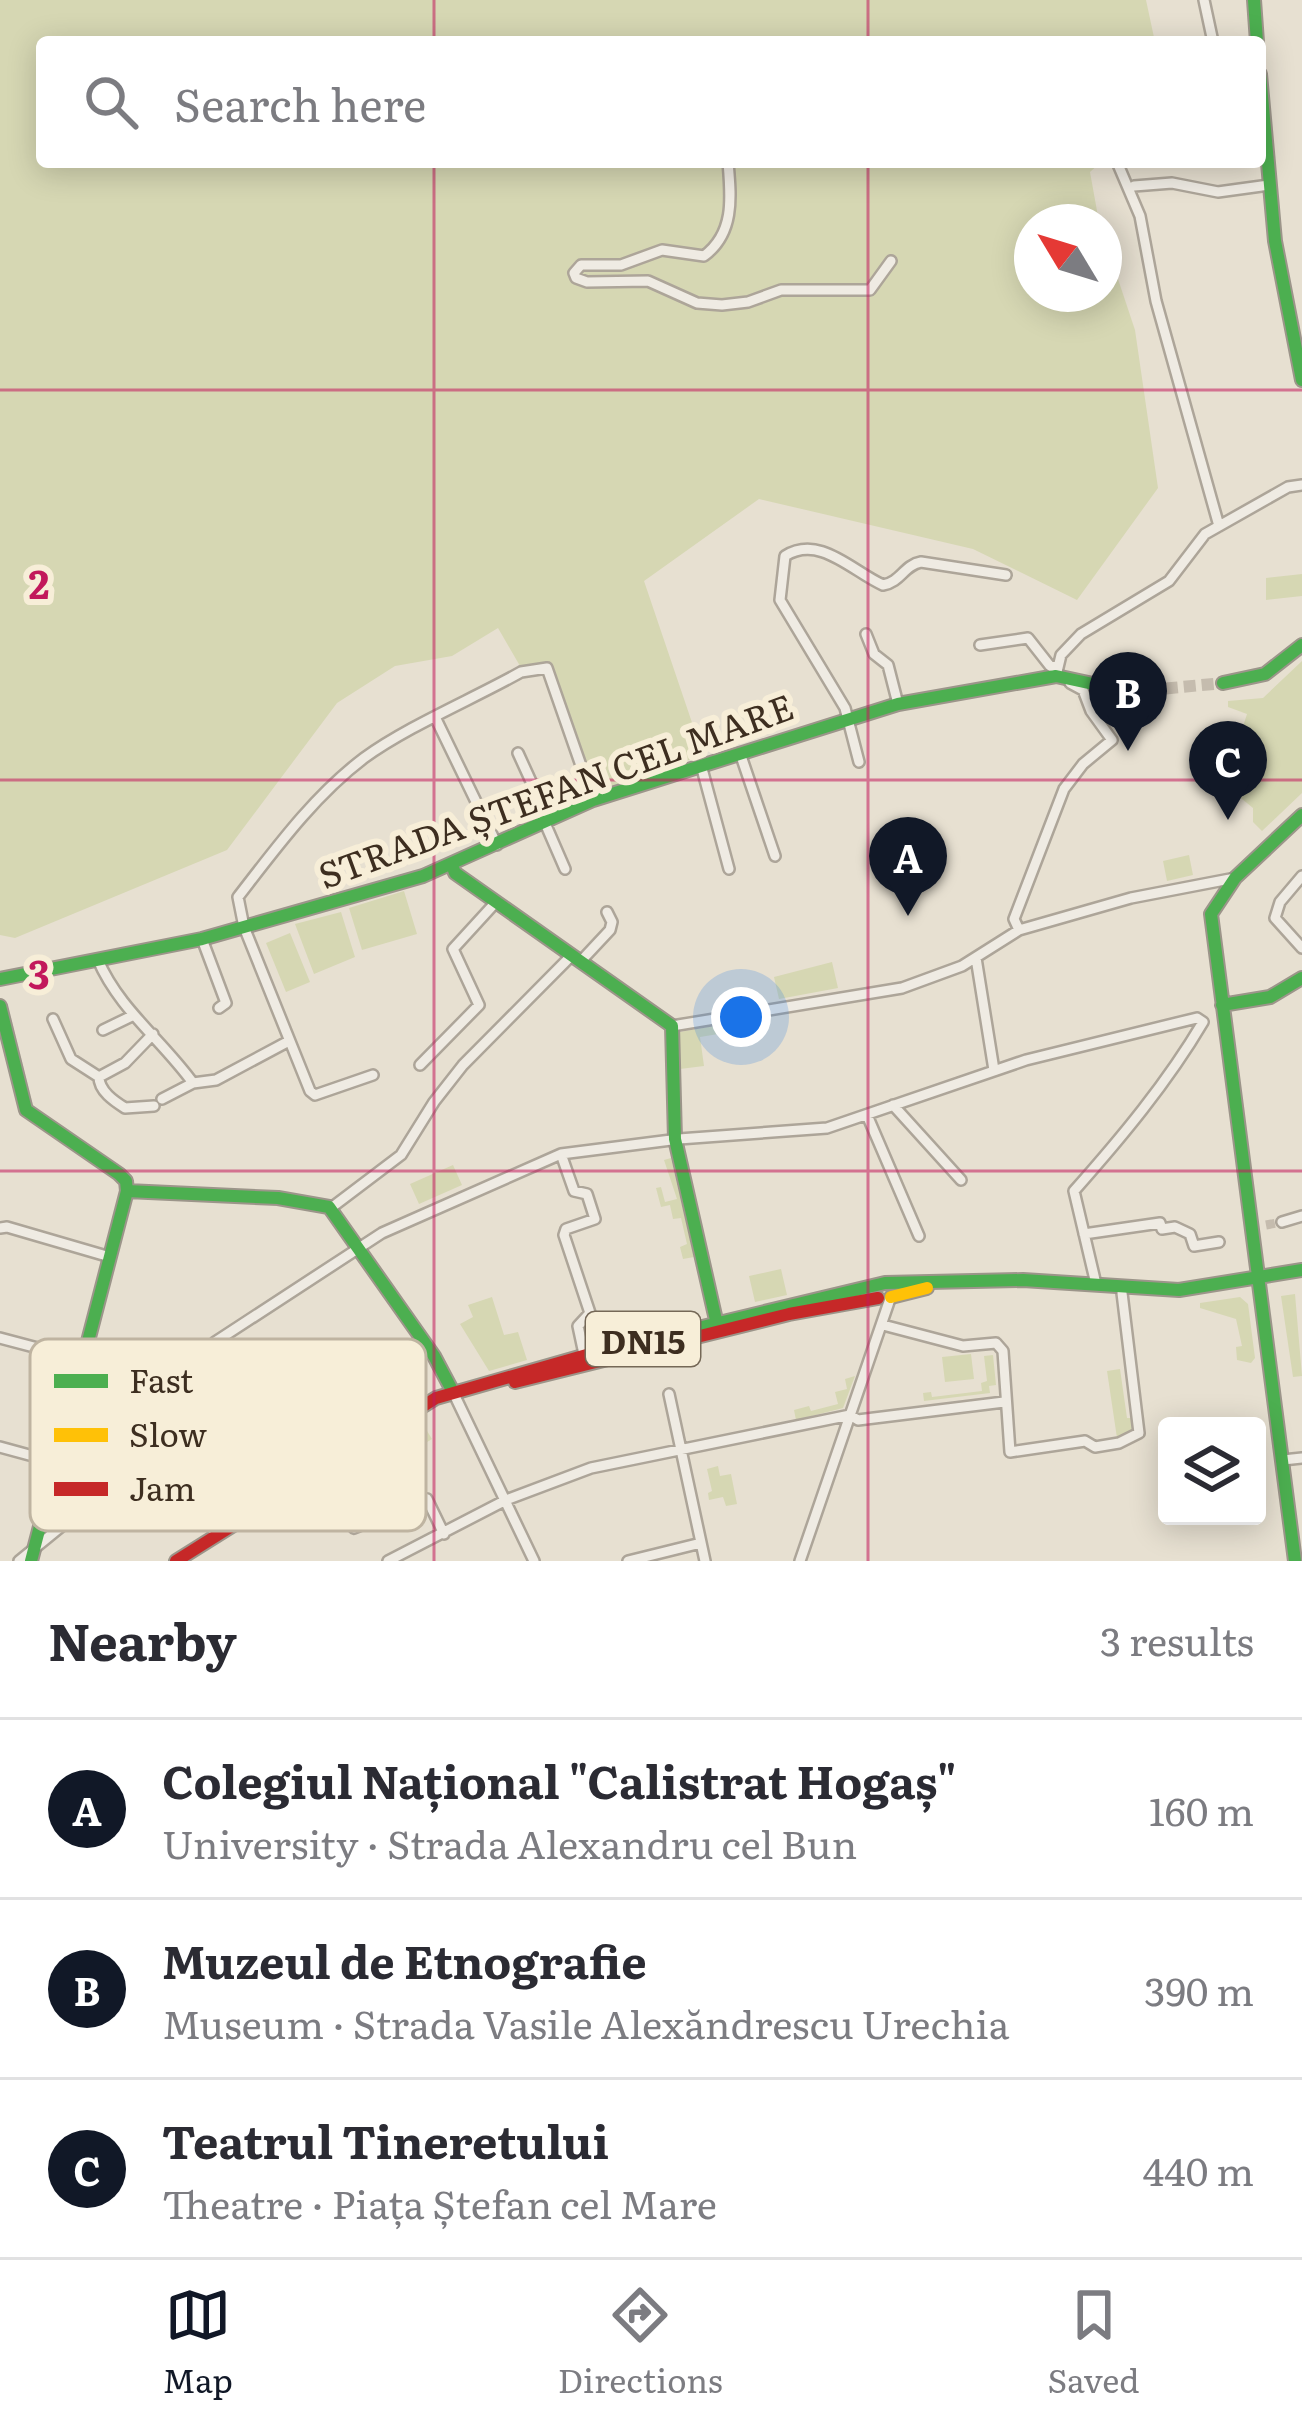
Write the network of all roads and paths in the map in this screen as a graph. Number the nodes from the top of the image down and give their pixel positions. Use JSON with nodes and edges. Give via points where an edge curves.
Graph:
{"nodes":[{"id":1,"x":1204,"y":0,"type":"edge"},
{"id":2,"x":1254,"y":0,"type":"edge"},
{"id":3,"x":1212,"y":36,"type":"edge"},
{"id":4,"x":1257,"y":36,"type":"edge"},
{"id":5,"x":1266,"y":147,"type":"edge"},
{"id":6,"x":728,"y":168,"type":"edge"},
{"id":7,"x":1120,"y":168,"type":"edge"},
{"id":8,"x":1269,"y":184,"type":"junction"},
{"id":9,"x":1134,"y":186,"type":"dead end"},
{"id":10,"x":891,"y":261,"type":"dead end"},
{"id":11,"x":1302,"y":380,"type":"edge"},
{"id":12,"x":1302,"y":485,"type":"edge"},
{"id":13,"x":1219,"y":526,"type":"junction"},
{"id":14,"x":1006,"y":575,"type":"dead end"},
{"id":15,"x":866,"y":634,"type":"dead end"},
{"id":16,"x":1302,"y":644,"type":"edge"},
{"id":17,"x":980,"y":645,"type":"dead end"},
{"id":18,"x":1057,"y":673,"type":"junction"},
{"id":19,"x":1223,"y":683,"type":"tunnel mouth"},
{"id":20,"x":1130,"y":692,"type":"tunnel mouth"},
{"id":21,"x":898,"y":704,"type":"junction"},
{"id":22,"x":848,"y":717,"type":"junction"},
{"id":23,"x":436,"y":719,"type":"junction"},
{"id":24,"x":740,"y":752,"type":"junction"},
{"id":25,"x":518,"y":753,"type":"dead end"},
{"id":26,"x":859,"y":762,"type":"dead end"},
{"id":27,"x":701,"y":765,"type":"junction"},
{"id":28,"x":592,"y":800,"type":"junction"},
{"id":29,"x":1302,"y":815,"type":"edge"},
{"id":30,"x":547,"y":822,"type":"junction"},
{"id":31,"x":497,"y":845,"type":"junction"},
{"id":32,"x":775,"y":856,"type":"dead end"},
{"id":33,"x":452,"y":866,"type":"junction"},
{"id":34,"x":565,"y":869,"type":"dead end"},
{"id":35,"x":729,"y":869,"type":"dead end"},
{"id":36,"x":1302,"y":875,"type":"edge"},
{"id":37,"x":1235,"y":878,"type":"junction"},
{"id":38,"x":1206,"y":883,"type":"junction"},
{"id":39,"x":496,"y":902,"type":"junction"},
{"id":40,"x":607,"y":912,"type":"dead end"},
{"id":41,"x":1210,"y":914,"type":"junction"},
{"id":42,"x":244,"y":927,"type":"junction"},
{"id":43,"x":1019,"y":929,"type":"junction"},
{"id":44,"x":202,"y":939,"type":"junction"},
{"id":45,"x":1302,"y":948,"type":"edge"},
{"id":46,"x":576,"y":958,"type":"junction"},
{"id":47,"x":976,"y":958,"type":"junction"},
{"id":48,"x":98,"y":960,"type":"junction"},
{"id":49,"x":1302,"y":978,"type":"edge"},
{"id":50,"x":0,"y":980,"type":"edge"},
{"id":51,"x":0,"y":1006,"type":"edge"},
{"id":52,"x":219,"y":1008,"type":"dead end"},
{"id":53,"x":1223,"y":1012,"type":"junction"},
{"id":54,"x":132,"y":1016,"type":"junction"},
{"id":55,"x":52,"y":1019,"type":"dead end"},
{"id":56,"x":1204,"y":1022,"type":"junction"},
{"id":57,"x":672,"y":1026,"type":"junction"},
{"id":58,"x":103,"y":1030,"type":"dead end"},
{"id":59,"x":153,"y":1034,"type":"junction"},
{"id":60,"x":289,"y":1041,"type":"junction"},
{"id":61,"x":125,"y":1063,"type":"junction"},
{"id":62,"x":420,"y":1065,"type":"dead end"},
{"id":63,"x":994,"y":1070,"type":"junction"},
{"id":64,"x":373,"y":1075,"type":"dead end"},
{"id":65,"x":130,"y":1076,"type":"dead end"},
{"id":66,"x":99,"y":1077,"type":"junction"},
{"id":67,"x":193,"y":1083,"type":"junction"},
{"id":68,"x":893,"y":1105,"type":"junction"},
{"id":69,"x":867,"y":1115,"type":"junction"},
{"id":70,"x":675,"y":1139,"type":"junction"},
{"id":71,"x":561,"y":1154,"type":"junction"},
{"id":72,"x":961,"y":1180,"type":"dead end"},
{"id":73,"x":128,"y":1191,"type":"junction"},
{"id":74,"x":331,"y":1208,"type":"junction"},
{"id":75,"x":1302,"y":1216,"type":"edge"},
{"id":76,"x":1282,"y":1222,"type":"tunnel mouth"},
{"id":77,"x":0,"y":1228,"type":"edge"},
{"id":78,"x":1084,"y":1234,"type":"junction"},
{"id":79,"x":919,"y":1236,"type":"dead end"},
{"id":80,"x":1219,"y":1242,"type":"dead end"},
{"id":81,"x":358,"y":1246,"type":"junction"},
{"id":82,"x":110,"y":1257,"type":"junction"},
{"id":83,"x":1302,"y":1273,"type":"edge"},
{"id":84,"x":1262,"y":1281,"type":"junction"},
{"id":85,"x":1096,"y":1284,"type":"junction"},
{"id":86,"x":1122,"y":1293,"type":"junction"},
{"id":87,"x":884,"y":1294,"type":"junction"},
{"id":88,"x":716,"y":1320,"type":"junction"},
{"id":89,"x":885,"y":1321,"type":"junction"},
{"id":90,"x":0,"y":1338,"type":"edge"},
{"id":91,"x":89,"y":1339,"type":"edge"},
{"id":92,"x":219,"y":1339,"type":"edge"},
{"id":93,"x":422,"y":1339,"type":"edge"},
{"id":94,"x":426,"y":1344,"type":"edge"},
{"id":95,"x":30,"y":1346,"type":"edge"},
{"id":96,"x":584,"y":1354,"type":"junction"},
{"id":97,"x":669,"y":1394,"type":"dead end"},
{"id":98,"x":455,"y":1395,"type":"junction"},
{"id":99,"x":1004,"y":1402,"type":"junction"},
{"id":100,"x":426,"y":1404,"type":"edge"},
{"id":101,"x":426,"y":1413,"type":"edge"},
{"id":102,"x":850,"y":1415,"type":"junction"},
{"id":103,"x":0,"y":1447,"type":"edge"},
{"id":104,"x":681,"y":1450,"type":"junction"},
{"id":105,"x":30,"y":1455,"type":"edge"},
{"id":106,"x":1302,"y":1458,"type":"edge"},
{"id":107,"x":1283,"y":1460,"type":"junction"},
{"id":108,"x":426,"y":1499,"type":"edge"},
{"id":109,"x":506,"y":1500,"type":"junction"},
{"id":110,"x":59,"y":1531,"type":"edge"},
{"id":111,"x":214,"y":1531,"type":"edge"},
{"id":112,"x":225,"y":1531,"type":"edge"},
{"id":113,"x":235,"y":1531,"type":"edge"},
{"id":114,"x":444,"y":1534,"type":"junction"},
{"id":115,"x":217,"y":1536,"type":"junction"},
{"id":116,"x":701,"y":1543,"type":"junction"},
{"id":117,"x":31,"y":1556,"type":"edge"},
{"id":118,"x":19,"y":1561,"type":"edge"},
{"id":119,"x":176,"y":1561,"type":"edge"},
{"id":120,"x":187,"y":1561,"type":"edge"},
{"id":121,"x":388,"y":1561,"type":"edge"},
{"id":122,"x":534,"y":1561,"type":"edge"},
{"id":123,"x":628,"y":1561,"type":"edge"},
{"id":124,"x":705,"y":1561,"type":"edge"},
{"id":125,"x":800,"y":1561,"type":"edge"},
{"id":126,"x":1295,"y":1561,"type":"edge"}],
"edges":[{"from":1,"to":3,"type":"street"},
{"from":2,"to":4,"type":"main road"},
{"from":5,"to":8,"type":"main road"},
{"from":6,"to":10,"type":"street","via":[[730,214],[714,249],[581,265],[576,278],[648,281],[697,303],[736,305],[781,290],[871,290]]},
{"from":7,"to":13,"type":"street","via":[[1140,216]]},
{"from":8,"to":9,"type":"street","via":[[1218,192]]},
{"from":8,"to":11,"type":"main road"},
{"from":12,"to":13,"type":"street"},
{"from":13,"to":18,"type":"street","via":[[1169,580],[1081,634],[1061,655]]},
{"from":14,"to":22,"type":"street","via":[[922,562],[884,585],[829,553],[785,556],[780,600]]},
{"from":15,"to":21,"type":"street","via":[[888,665]]},
{"from":16,"to":19,"type":"main road","via":[[1265,674]]},
{"from":17,"to":18,"type":"street","via":[[1028,638]]},
{"from":18,"to":20,"type":"main road","name":"STRADA ȘTEFAN CEL MARE"},
{"from":18,"to":21,"type":"main road","name":"STRADA ȘTEFAN CEL MARE"},
{"from":18,"to":43,"type":"street","via":[[1083,690],[1112,740],[1064,789],[1014,920]]},
{"from":21,"to":22,"type":"main road","name":"STRADA ȘTEFAN CEL MARE"},
{"from":22,"to":24,"type":"main road","name":"STRADA ȘTEFAN CEL MARE"},
{"from":22,"to":26,"type":"street"},
{"from":23,"to":28,"type":"street","via":[[521,672],[547,668]]},
{"from":23,"to":31,"type":"street"},
{"from":23,"to":42,"type":"street","via":[[362,760],[292,829],[238,897]]},
{"from":24,"to":27,"type":"main road","name":"STRADA ȘTEFAN CEL MARE"},
{"from":24,"to":32,"type":"street"},
{"from":25,"to":30,"type":"street"},
{"from":27,"to":28,"type":"main road","name":"STRADA ȘTEFAN CEL MARE"},
{"from":27,"to":35,"type":"street"},
{"from":28,"to":30,"type":"main road","name":"STRADA ȘTEFAN CEL MARE"},
{"from":29,"to":37,"type":"main road"},
{"from":30,"to":31,"type":"main road","name":"STRADA ȘTEFAN CEL MARE"},
{"from":30,"to":34,"type":"street"},
{"from":31,"to":33,"type":"main road","name":"STRADA ȘTEFAN CEL MARE"},
{"from":33,"to":39,"type":"main road"},
{"from":33,"to":42,"type":"main road","name":"STRADA ȘTEFAN CEL MARE"},
{"from":36,"to":45,"type":"street","via":[[1274,918]]},
{"from":37,"to":38,"type":"street"},
{"from":37,"to":41,"type":"main road"},
{"from":38,"to":41,"type":"street"},
{"from":38,"to":43,"type":"street"},
{"from":39,"to":46,"type":"main road"},
{"from":39,"to":62,"type":"street","via":[[453,949],[479,1005]]},
{"from":40,"to":46,"type":"street","via":[[610,930]]},
{"from":41,"to":53,"type":"main road"},
{"from":42,"to":44,"type":"main road","name":"STRADA ȘTEFAN CEL MARE"},
{"from":42,"to":60,"type":"street"},
{"from":43,"to":47,"type":"street"},
{"from":44,"to":48,"type":"main road","name":"STRADA ȘTEFAN CEL MARE"},
{"from":44,"to":52,"type":"street","via":[[226,1003]]},
{"from":46,"to":57,"type":"main road"},
{"from":46,"to":74,"type":"street","via":[[452,1078],[401,1154]]},
{"from":47,"to":57,"type":"street","via":[[902,988]]},
{"from":47,"to":63,"type":"street"},
{"from":48,"to":50,"type":"main road","name":"STRADA ȘTEFAN CEL MARE"},
{"from":48,"to":54,"type":"street"},
{"from":49,"to":53,"type":"main road"},
{"from":51,"to":73,"type":"main road","via":[[26,1110],[119,1174]]},
{"from":53,"to":56,"type":"main road"},
{"from":53,"to":84,"type":"main road"},
{"from":54,"to":58,"type":"street"},
{"from":54,"to":59,"type":"street"},
{"from":55,"to":66,"type":"street","via":[[71,1059]]},
{"from":56,"to":63,"type":"street"},
{"from":56,"to":78,"type":"street","via":[[1074,1191]]},
{"from":57,"to":70,"type":"main road"},
{"from":59,"to":61,"type":"street"},
{"from":59,"to":67,"type":"street"},
{"from":60,"to":64,"type":"street","via":[[315,1095]]},
{"from":60,"to":67,"type":"street","via":[[216,1080]]},
{"from":61,"to":65,"type":"street"},
{"from":61,"to":66,"type":"street"},
{"from":63,"to":68,"type":"street"},
{"from":66,"to":67,"type":"street","via":[[122,1107],[158,1103]]},
{"from":68,"to":69,"type":"street"},
{"from":68,"to":72,"type":"street"},
{"from":69,"to":70,"type":"street","via":[[827,1128]]},
{"from":69,"to":79,"type":"street"},
{"from":70,"to":71,"type":"street"},
{"from":70,"to":88,"type":"main road"},
{"from":71,"to":81,"type":"street"},
{"from":71,"to":96,"type":"street","via":[[595,1219],[564,1235],[590,1313],[578,1326]]},
{"from":73,"to":74,"type":"main road"},
{"from":73,"to":82,"type":"main road"},
{"from":74,"to":81,"type":"main road"},
{"from":75,"to":76,"type":"street"},
{"from":77,"to":82,"type":"street"},
{"from":78,"to":80,"type":"street","via":[[1160,1223],[1190,1234],[1194,1246]]},
{"from":78,"to":85,"type":"street"},
{"from":81,"to":92,"type":"street"},
{"from":81,"to":93,"type":"main road"},
{"from":82,"to":91,"type":"main road"},
{"from":83,"to":84,"type":"main road","number":"DN15"},
{"from":84,"to":85,"type":"main road","number":"DN15","via":[[1179,1290]]},
{"from":84,"to":86,"type":"main road","number":"DN15"},
{"from":84,"to":107,"type":"main road"},
{"from":85,"to":87,"type":"main road","number":"DN15","via":[[1023,1280]]},
{"from":86,"to":87,"type":"main road","number":"DN15","via":[[1024,1286]]},
{"from":86,"to":99,"type":"street","via":[[1139,1432],[1095,1448],[1085,1441],[1010,1452]]},
{"from":87,"to":88,"type":"main road","number":"DN15"},
{"from":87,"to":89,"type":"street"},
{"from":87,"to":98,"type":"main road","number":"DN15"},
{"from":88,"to":96,"type":"main road","number":"DN15"},
{"from":89,"to":99,"type":"street","via":[[963,1346],[996,1343]]},
{"from":89,"to":102,"type":"street"},
{"from":90,"to":95,"type":"street"},
{"from":94,"to":98,"type":"main road"},
{"from":96,"to":98,"type":"main road","number":"DN15"},
{"from":97,"to":104,"type":"street"},
{"from":98,"to":100,"type":"main road","number":"DN15"},
{"from":98,"to":101,"type":"main road","number":"DN15"},
{"from":98,"to":109,"type":"street"},
{"from":99,"to":102,"type":"street"},
{"from":102,"to":104,"type":"street"},
{"from":102,"to":125,"type":"street"},
{"from":103,"to":105,"type":"street"},
{"from":104,"to":109,"type":"street","via":[[591,1468]]},
{"from":104,"to":116,"type":"street"},
{"from":106,"to":107,"type":"street"},
{"from":107,"to":126,"type":"main road"},
{"from":108,"to":114,"type":"street"},
{"from":109,"to":114,"type":"street"},
{"from":109,"to":122,"type":"street"},
{"from":110,"to":117,"type":"street"},
{"from":111,"to":115,"type":"street"},
{"from":112,"to":115,"type":"main road","number":"DN15"},
{"from":113,"to":120,"type":"main road","number":"DN15"},
{"from":114,"to":121,"type":"street"},
{"from":115,"to":119,"type":"main road","number":"DN15"},
{"from":116,"to":123,"type":"street"},
{"from":116,"to":124,"type":"street"},
{"from":117,"to":118,"type":"street"}]}
